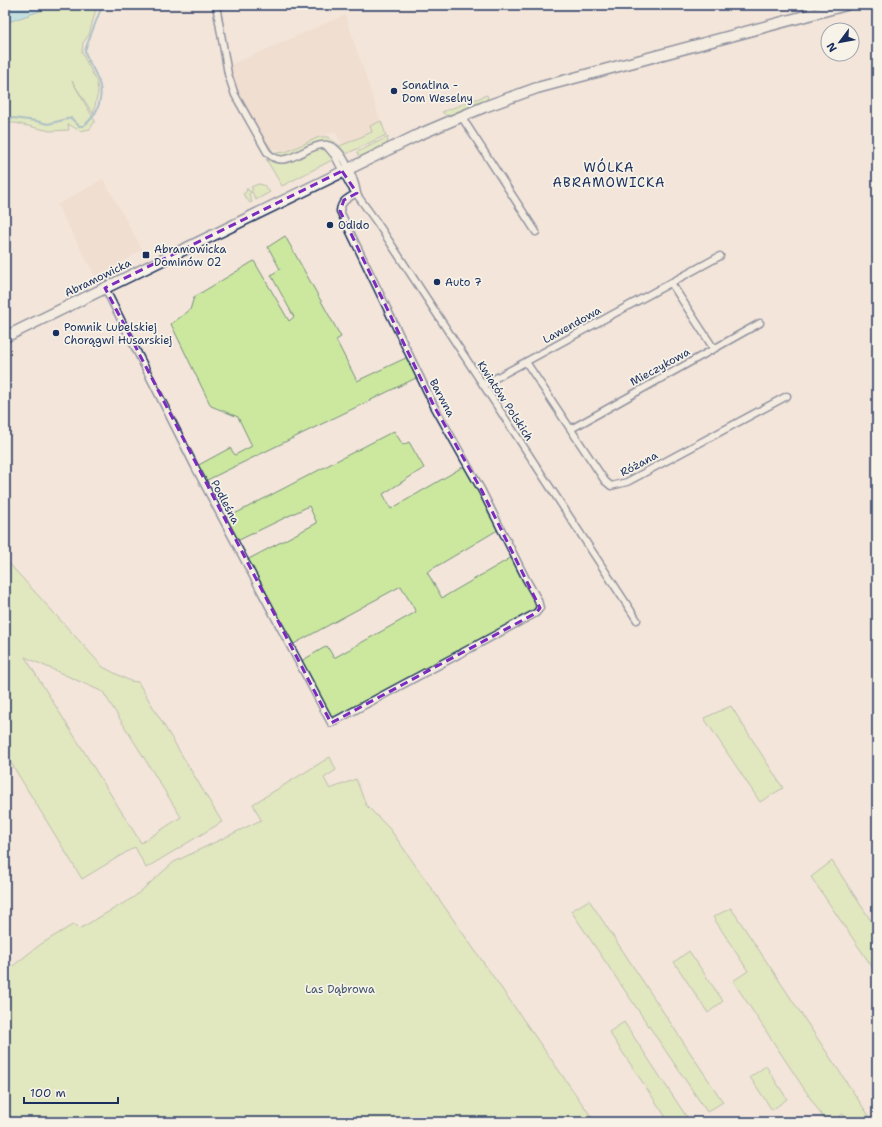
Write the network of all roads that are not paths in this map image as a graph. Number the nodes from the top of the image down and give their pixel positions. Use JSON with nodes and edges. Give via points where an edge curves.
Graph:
{"nodes":[{"id":1,"x":216,"y":5,"type":"edge"},
{"id":2,"x":846,"y":5,"type":"edge"},
{"id":3,"x":811,"y":9,"type":"edge"},
{"id":4,"x":461,"y":116,"type":"junction"},
{"id":5,"x":346,"y":170,"type":"junction"},
{"id":6,"x":357,"y":193,"type":"junction"},
{"id":7,"x":536,"y":232,"type":"dead end"},
{"id":8,"x":720,"y":256,"type":"dead end"},
{"id":9,"x":671,"y":283,"type":"junction"},
{"id":10,"x":105,"y":288,"type":"junction"},
{"id":11,"x":760,"y":323,"type":"dead end"},
{"id":12,"x":5,"y":337,"type":"edge"},
{"id":13,"x":714,"y":349,"type":"junction"},
{"id":14,"x":526,"y":362,"type":"junction"},
{"id":15,"x":483,"y":385,"type":"junction"},
{"id":16,"x":787,"y":396,"type":"dead end"},
{"id":17,"x":571,"y":429,"type":"junction"},
{"id":18,"x":637,"y":620,"type":"dead end"},
{"id":19,"x":331,"y":724,"type":"joint"}],
"edges":[{"from":1,"to":5,"type":"street","name":"Kwiatów Polskich","via":[[228,74],[235,95],[266,152],[276,159],[284,160],[317,145],[326,145]]},
{"from":2,"to":3,"type":"main road","name":"Abramowicka"},
{"from":3,"to":4,"type":"main road","name":"Abramowicka","via":[[569,79]]},
{"from":4,"to":5,"type":"main road","name":"Abramowicka"},
{"from":4,"to":7,"type":"street"},
{"from":5,"to":6,"type":"street","name":"Kwiatów Polskich","via":[[350,185]]},
{"from":5,"to":10,"type":"main road","name":"Abramowicka"},
{"from":6,"to":15,"type":"street","name":"Kwiatów Polskich"},
{"from":6,"to":19,"type":"street","name":"Barwna","via":[[344,200],[340,211],[434,406],[482,491],[540,608],[536,613]]},
{"from":8,"to":9,"type":"street","name":"Lawendowa"},
{"from":9,"to":13,"type":"street"},
{"from":9,"to":14,"type":"street","name":"Lawendowa"},
{"from":10,"to":12,"type":"main road","name":"Abramowicka"},
{"from":10,"to":19,"type":"street","name":"Podleśna","via":[[198,472]]},
{"from":11,"to":13,"type":"street","name":"Mieczykowa"},
{"from":13,"to":17,"type":"street","name":"Mieczykowa"},
{"from":14,"to":15,"type":"street","name":"Lawendowa"},
{"from":14,"to":17,"type":"street","name":"Różana"},
{"from":15,"to":18,"type":"street","name":"Kwiatów Polskich"},
{"from":16,"to":17,"type":"street","name":"Różana","via":[[627,482],[614,486],[605,481]]}]}
